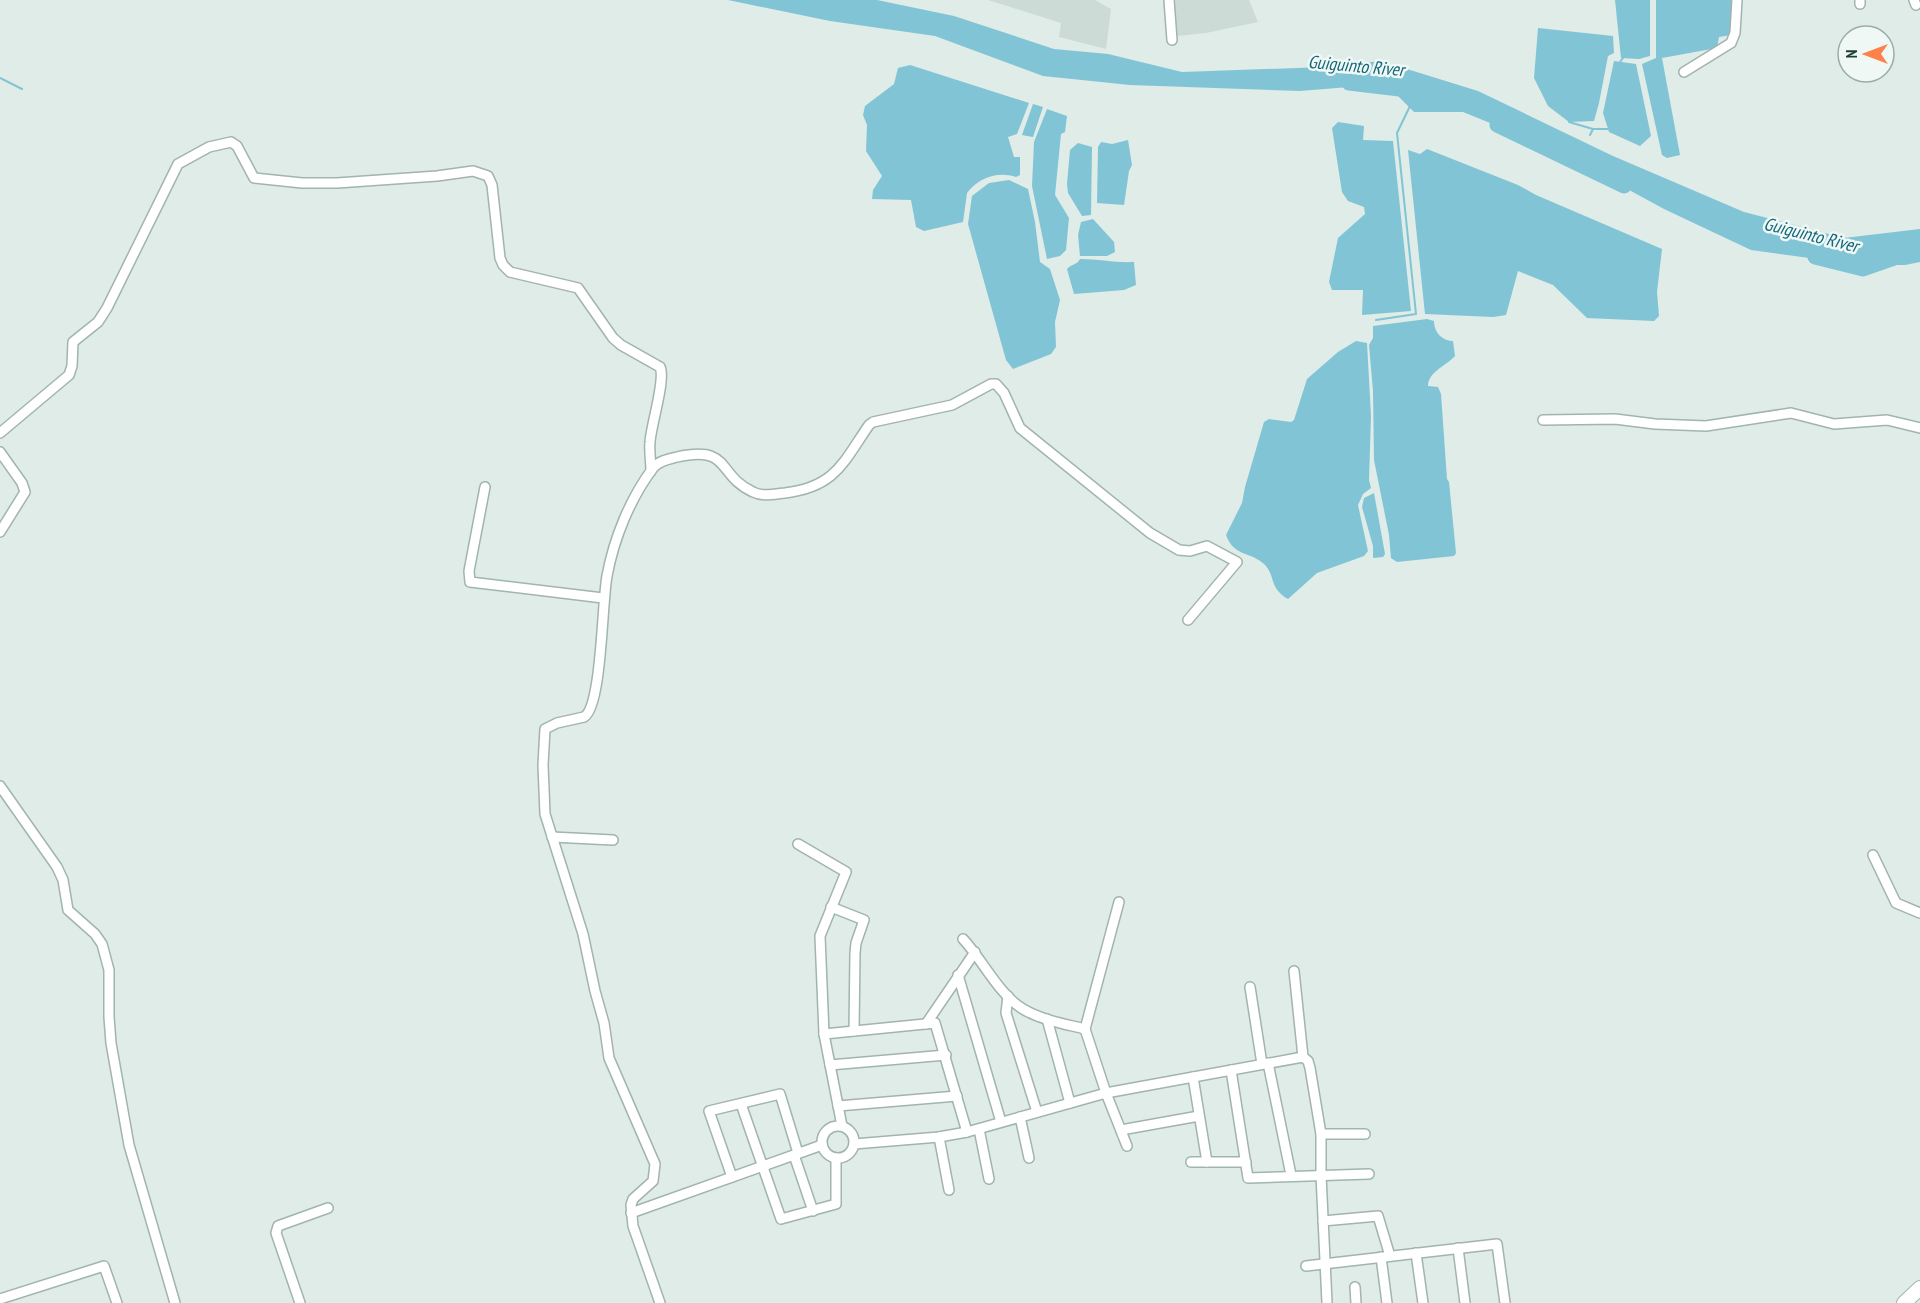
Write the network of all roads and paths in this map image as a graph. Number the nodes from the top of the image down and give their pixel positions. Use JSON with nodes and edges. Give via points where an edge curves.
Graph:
{"nodes":[{"id":1,"x":1169,"y":0,"type":"edge"},
{"id":2,"x":1737,"y":0,"type":"edge"},
{"id":3,"x":1172,"y":40,"type":"dead end"},
{"id":4,"x":1684,"y":72,"type":"dead end"},
{"id":5,"x":1543,"y":420,"type":"dead end"},
{"id":6,"x":1920,"y":428,"type":"edge"},
{"id":7,"x":0,"y":433,"type":"edge"},
{"id":8,"x":0,"y":452,"type":"edge"},
{"id":9,"x":651,"y":471,"type":"junction"},
{"id":10,"x":485,"y":487,"type":"dead end"},
{"id":11,"x":0,"y":532,"type":"edge"},
{"id":12,"x":603,"y":598,"type":"junction"},
{"id":13,"x":1188,"y":620,"type":"dead end"},
{"id":14,"x":0,"y":786,"type":"edge"},
{"id":15,"x":552,"y":837,"type":"junction"},
{"id":16,"x":613,"y":840,"type":"dead end"},
{"id":17,"x":798,"y":844,"type":"dead end"},
{"id":18,"x":1873,"y":855,"type":"dead end"},
{"id":19,"x":1119,"y":902,"type":"dead end"},
{"id":20,"x":831,"y":907,"type":"junction"},
{"id":21,"x":1920,"y":913,"type":"edge"},
{"id":22,"x":963,"y":939,"type":"dead end"},
{"id":23,"x":975,"y":952,"type":"junction"},
{"id":24,"x":1294,"y":971,"type":"dead end"},
{"id":25,"x":958,"y":975,"type":"junction"},
{"id":26,"x":1250,"y":987,"type":"dead end"},
{"id":27,"x":1008,"y":996,"type":"junction"},
{"id":28,"x":1047,"y":1018,"type":"junction"},
{"id":29,"x":926,"y":1023,"type":"junction"},
{"id":30,"x":1085,"y":1029,"type":"junction"},
{"id":31,"x":854,"y":1031,"type":"junction"},
{"id":32,"x":824,"y":1034,"type":"junction"},
{"id":33,"x":946,"y":1055,"type":"junction"},
{"id":34,"x":1303,"y":1057,"type":"junction"},
{"id":35,"x":1265,"y":1064,"type":"junction"},
{"id":36,"x":830,"y":1065,"type":"junction"},
{"id":37,"x":1231,"y":1070,"type":"junction"},
{"id":38,"x":1193,"y":1077,"type":"junction"},
{"id":39,"x":1106,"y":1093,"type":"junction"},
{"id":40,"x":957,"y":1096,"type":"junction"},
{"id":41,"x":1070,"y":1103,"type":"junction"},
{"id":42,"x":741,"y":1104,"type":"junction"},
{"id":43,"x":838,"y":1106,"type":"junction"},
{"id":44,"x":1037,"y":1112,"type":"junction"},
{"id":45,"x":1199,"y":1116,"type":"junction"},
{"id":46,"x":1020,"y":1117,"type":"junction"},
{"id":47,"x":1001,"y":1122,"type":"junction"},
{"id":48,"x":842,"y":1126,"type":"junction"},
{"id":49,"x":978,"y":1129,"type":"junction"},
{"id":50,"x":1121,"y":1130,"type":"junction"},
{"id":51,"x":967,"y":1132,"type":"junction"},
{"id":52,"x":1321,"y":1134,"type":"junction"},
{"id":53,"x":1365,"y":1134,"type":"dead end"},
{"id":54,"x":939,"y":1137,"type":"junction"},
{"id":55,"x":854,"y":1144,"type":"junction"},
{"id":56,"x":822,"y":1145,"type":"junction"},
{"id":57,"x":1127,"y":1146,"type":"dead end"},
{"id":58,"x":796,"y":1154,"type":"junction"},
{"id":59,"x":836,"y":1158,"type":"junction"},
{"id":60,"x":1029,"y":1158,"type":"dead end"},
{"id":61,"x":1191,"y":1162,"type":"dead end"},
{"id":62,"x":1207,"y":1162,"type":"junction"},
{"id":63,"x":1246,"y":1162,"type":"junction"},
{"id":64,"x":763,"y":1166,"type":"junction"},
{"id":65,"x":1369,"y":1174,"type":"dead end"},
{"id":66,"x":1291,"y":1175,"type":"junction"},
{"id":67,"x":1321,"y":1175,"type":"junction"},
{"id":68,"x":732,"y":1177,"type":"junction"},
{"id":69,"x":989,"y":1179,"type":"dead end"},
{"id":70,"x":949,"y":1190,"type":"dead end"},
{"id":71,"x":328,"y":1208,"type":"dead end"},
{"id":72,"x":813,"y":1211,"type":"junction"},
{"id":73,"x":631,"y":1213,"type":"junction"},
{"id":74,"x":1323,"y":1221,"type":"junction"},
{"id":75,"x":1458,"y":1248,"type":"junction"},
{"id":76,"x":1416,"y":1253,"type":"junction"},
{"id":77,"x":1385,"y":1257,"type":"junction"},
{"id":78,"x":1325,"y":1264,"type":"junction"},
{"id":79,"x":1306,"y":1266,"type":"dead end"},
{"id":80,"x":1355,"y":1287,"type":"dead end"},
{"id":81,"x":1920,"y":1288,"type":"edge"},
{"id":82,"x":0,"y":1299,"type":"edge"},
{"id":83,"x":117,"y":1303,"type":"edge"},
{"id":84,"x":175,"y":1303,"type":"edge"},
{"id":85,"x":300,"y":1303,"type":"edge"},
{"id":86,"x":660,"y":1303,"type":"edge"},
{"id":87,"x":1327,"y":1303,"type":"edge"},
{"id":88,"x":1356,"y":1303,"type":"edge"},
{"id":89,"x":1387,"y":1303,"type":"edge"},
{"id":90,"x":1423,"y":1303,"type":"edge"},
{"id":91,"x":1465,"y":1303,"type":"edge"},
{"id":92,"x":1505,"y":1303,"type":"edge"},
{"id":93,"x":1904,"y":1303,"type":"edge"}],
"edges":[{"from":1,"to":3,"type":"street"},
{"from":2,"to":4,"type":"street","via":[[1731,43]]},
{"from":5,"to":6,"type":"street","via":[[1615,419],[1706,426],[1791,413],[1834,424],[1887,420]]},
{"from":7,"to":9,"type":"street","via":[[69,375],[73,342],[98,322],[177,164],[228,141],[237,146],[254,178],[264,180],[337,183],[473,171],[488,176],[503,265],[510,272],[578,288],[613,338],[662,370],[649,444]]},
{"from":8,"to":11,"type":"street","via":[[25,492]]},
{"from":9,"to":12,"type":"street","via":[[622,525]]},
{"from":9,"to":13,"type":"street","via":[[673,458],[707,454],[715,456],[754,493],[796,492],[836,473],[873,422],[952,405],[996,384],[1020,428],[1150,533],[1179,550],[1207,546],[1237,562]]},
{"from":10,"to":12,"type":"street","via":[[470,582]]},
{"from":12,"to":15,"type":"street","via":[[598,673],[590,712],[550,725],[544,732],[545,814]]},
{"from":14,"to":84,"type":"street","via":[[57,867],[68,910],[102,944],[109,970],[111,1044],[129,1144]]},
{"from":15,"to":16,"type":"street"},
{"from":15,"to":73,"type":"street","via":[[583,934],[609,1058],[655,1164],[653,1181],[637,1194]]},
{"from":17,"to":20,"type":"street","via":[[846,872]]},
{"from":18,"to":21,"type":"street","via":[[1896,903]]},
{"from":19,"to":30,"type":"street"},
{"from":20,"to":31,"type":"street","via":[[864,920],[856,943]]},
{"from":20,"to":32,"type":"street","via":[[820,936]]},
{"from":22,"to":23,"type":"street"},
{"from":23,"to":25,"type":"street"},
{"from":23,"to":27,"type":"street"},
{"from":24,"to":34,"type":"street"},
{"from":25,"to":29,"type":"street"},
{"from":25,"to":47,"type":"street"},
{"from":26,"to":35,"type":"street"},
{"from":27,"to":28,"type":"street","via":[[1023,1009]]},
{"from":27,"to":44,"type":"street","via":[[1006,1013]]},
{"from":28,"to":30,"type":"street"},
{"from":28,"to":41,"type":"street"},
{"from":29,"to":31,"type":"street"},
{"from":29,"to":33,"type":"street","via":[[936,1023]]},
{"from":30,"to":39,"type":"street"},
{"from":31,"to":32,"type":"street"},
{"from":32,"to":36,"type":"street"},
{"from":33,"to":36,"type":"street"},
{"from":33,"to":40,"type":"street"},
{"from":34,"to":35,"type":"street"},
{"from":34,"to":52,"type":"street","via":[[1310,1068]]},
{"from":35,"to":37,"type":"street"},
{"from":35,"to":66,"type":"street"},
{"from":36,"to":43,"type":"street"},
{"from":37,"to":38,"type":"street"},
{"from":37,"to":63,"type":"street"},
{"from":38,"to":39,"type":"street"},
{"from":38,"to":45,"type":"street"},
{"from":39,"to":41,"type":"street"},
{"from":39,"to":50,"type":"street"},
{"from":40,"to":43,"type":"street"},
{"from":40,"to":51,"type":"street"},
{"from":41,"to":44,"type":"street"},
{"from":42,"to":58,"type":"street","via":[[780,1094]]},
{"from":42,"to":64,"type":"street"},
{"from":42,"to":68,"type":"street","via":[[709,1111]]},
{"from":43,"to":48,"type":"street"},
{"from":44,"to":46,"type":"street"},
{"from":45,"to":50,"type":"street"},
{"from":45,"to":62,"type":"street"},
{"from":46,"to":47,"type":"street"},
{"from":46,"to":60,"type":"street"},
{"from":47,"to":49,"type":"street"},
{"from":48,"to":55,"type":"street","via":[[853,1135]]},
{"from":48,"to":56,"type":"street","via":[[828,1129]]},
{"from":49,"to":51,"type":"street"},
{"from":49,"to":69,"type":"street"},
{"from":50,"to":57,"type":"street"},
{"from":51,"to":54,"type":"street"},
{"from":52,"to":53,"type":"street"},
{"from":52,"to":67,"type":"street"},
{"from":54,"to":55,"type":"street"},
{"from":54,"to":70,"type":"street"},
{"from":55,"to":59,"type":"street","via":[[850,1153]]},
{"from":56,"to":58,"type":"street"},
{"from":56,"to":59,"type":"street"},
{"from":58,"to":64,"type":"street"},
{"from":58,"to":72,"type":"street"},
{"from":59,"to":72,"type":"street","via":[[836,1204]]},
{"from":61,"to":62,"type":"street"},
{"from":62,"to":63,"type":"street"},
{"from":63,"to":66,"type":"street","via":[[1248,1178]]},
{"from":64,"to":68,"type":"street"},
{"from":64,"to":72,"type":"street","via":[[781,1219]]},
{"from":65,"to":67,"type":"street"},
{"from":66,"to":67,"type":"street"},
{"from":67,"to":74,"type":"street"},
{"from":68,"to":73,"type":"street"},
{"from":71,"to":85,"type":"street","via":[[276,1229]]},
{"from":73,"to":86,"type":"street"},
{"from":74,"to":77,"type":"street","via":[[1378,1216]]},
{"from":74,"to":78,"type":"street"},
{"from":75,"to":76,"type":"street"},
{"from":75,"to":91,"type":"street"},
{"from":75,"to":92,"type":"street","via":[[1497,1244]]},
{"from":76,"to":77,"type":"street"},
{"from":76,"to":90,"type":"street"},
{"from":77,"to":78,"type":"street"},
{"from":77,"to":89,"type":"street"},
{"from":78,"to":79,"type":"street"},
{"from":78,"to":87,"type":"street"},
{"from":80,"to":88,"type":"street"},
{"from":81,"to":93,"type":"main road"},
{"from":82,"to":83,"type":"street","via":[[104,1266]]}]}
